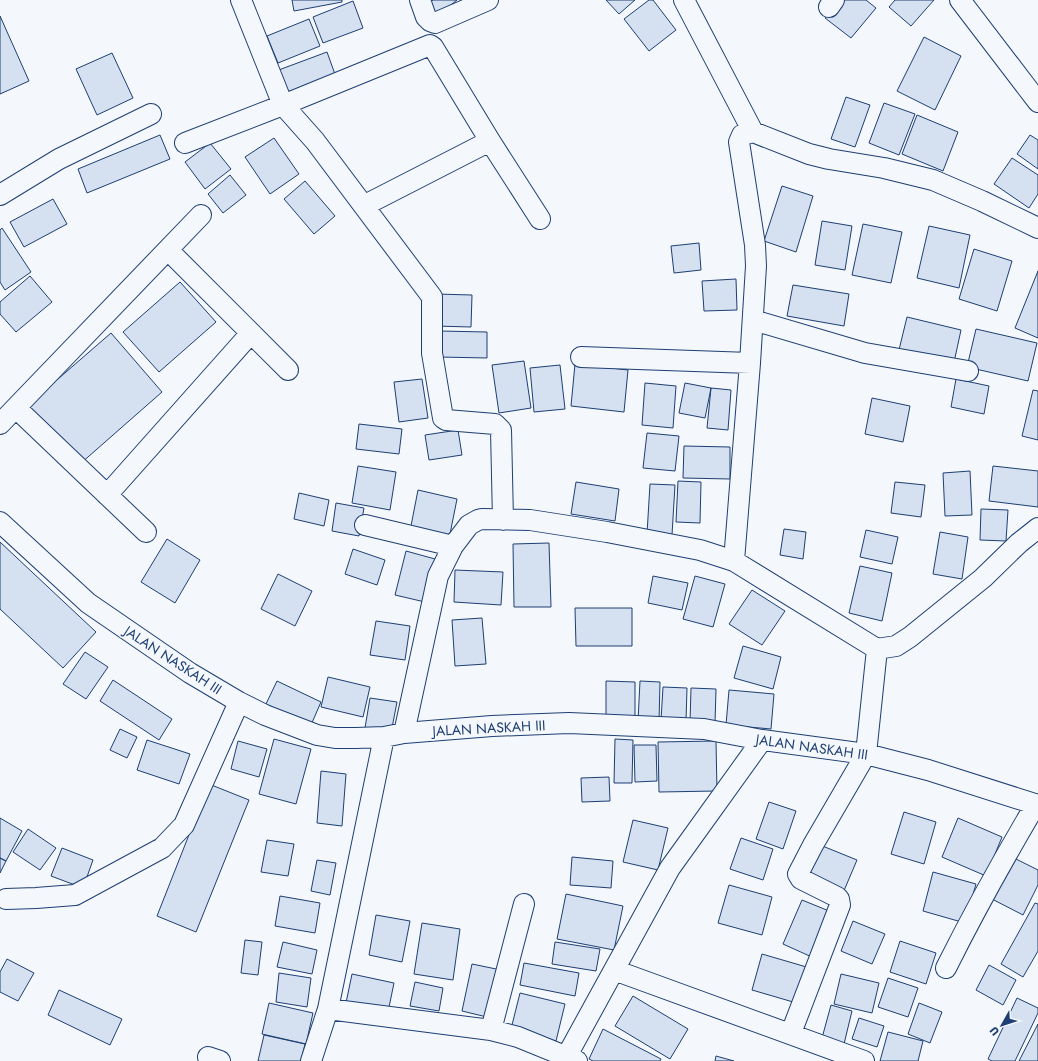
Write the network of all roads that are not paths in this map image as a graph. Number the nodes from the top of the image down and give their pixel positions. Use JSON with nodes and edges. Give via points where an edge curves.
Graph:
{"nodes":[{"id":1,"x":241,"y":0,"type":"edge"},
{"id":2,"x":420,"y":0,"type":"edge"},
{"id":3,"x":488,"y":0,"type":"edge"},
{"id":4,"x":684,"y":0,"type":"edge"},
{"id":5,"x":960,"y":0,"type":"edge"},
{"id":6,"x":1038,"y":102,"type":"edge"},
{"id":7,"x":289,"y":103,"type":"junction"},
{"id":8,"x":151,"y":114,"type":"dead end"},
{"id":9,"x":753,"y":132,"type":"junction"},
{"id":10,"x":490,"y":141,"type":"junction"},
{"id":11,"x":185,"y":143,"type":"dead end"},
{"id":12,"x":0,"y":196,"type":"edge"},
{"id":13,"x":371,"y":202,"type":"junction"},
{"id":14,"x":201,"y":215,"type":"dead end"},
{"id":15,"x":540,"y":219,"type":"dead end"},
{"id":16,"x":1038,"y":228,"type":"edge"},
{"id":17,"x":168,"y":250,"type":"junction"},
{"id":18,"x":424,"y":273,"type":"dead end"},
{"id":19,"x":753,"y":320,"type":"junction"},
{"id":20,"x":251,"y":333,"type":"junction"},
{"id":21,"x":581,"y":357,"type":"dead end"},
{"id":22,"x":750,"y":363,"type":"junction"},
{"id":23,"x":288,"y":370,"type":"dead end"},
{"id":24,"x":968,"y":371,"type":"dead end"},
{"id":25,"x":16,"y":408,"type":"junction"},
{"id":26,"x":0,"y":424,"type":"edge"},
{"id":27,"x":107,"y":495,"type":"junction"},
{"id":28,"x":503,"y":520,"type":"junction"},
{"id":29,"x":0,"y":522,"type":"edge"},
{"id":30,"x":365,"y":526,"type":"dead end"},
{"id":31,"x":1038,"y":528,"type":"edge"},
{"id":32,"x":146,"y":532,"type":"dead end"},
{"id":33,"x":453,"y":546,"type":"junction"},
{"id":34,"x":734,"y":561,"type":"junction"},
{"id":35,"x":877,"y":649,"type":"junction"},
{"id":36,"x":239,"y":702,"type":"junction"},
{"id":37,"x":404,"y":733,"type":"junction"},
{"id":38,"x":384,"y":737,"type":"junction"},
{"id":39,"x":762,"y":740,"type":"junction"},
{"id":40,"x":866,"y":754,"type":"junction"},
{"id":41,"x":1037,"y":804,"type":"edge"},
{"id":42,"x":6,"y":899,"type":"dead end"},
{"id":43,"x":524,"y":904,"type":"dead end"},
{"id":44,"x":946,"y":968,"type":"dead end"},
{"id":45,"x":614,"y":970,"type":"junction"},
{"id":46,"x":328,"y":1009,"type":"junction"},
{"id":47,"x":490,"y":1030,"type":"junction"},
{"id":48,"x":790,"y":1033,"type":"junction"},
{"id":49,"x":569,"y":1060,"type":"edge"},
{"id":50,"x":311,"y":1061,"type":"edge"},
{"id":51,"x":864,"y":1061,"type":"edge"}],
"edges":[{"from":1,"to":7,"type":"street"},
{"from":2,"to":3,"type":"street","via":[[426,17],[435,23]]},
{"from":4,"to":9,"type":"street"},
{"from":5,"to":6,"type":"street"},
{"from":7,"to":10,"type":"street","via":[[430,45],[433,46]]},
{"from":7,"to":11,"type":"street"},
{"from":7,"to":13,"type":"street"},
{"from":7,"to":28,"type":"street","via":[[432,297],[432,353],[442,414],[446,420],[495,424],[501,430]]},
{"from":8,"to":12,"type":"street","via":[[60,159]]},
{"from":9,"to":16,"type":"street","via":[[822,157],[933,180],[982,200]]},
{"from":9,"to":19,"type":"street","via":[[742,135],[739,142],[755,245]]},
{"from":10,"to":13,"type":"street"},
{"from":10,"to":15,"type":"street"},
{"from":13,"to":18,"type":"street"},
{"from":14,"to":17,"type":"street"},
{"from":17,"to":20,"type":"street"},
{"from":17,"to":25,"type":"street"},
{"from":19,"to":22,"type":"street"},
{"from":19,"to":24,"type":"street","via":[[865,353]]},
{"from":20,"to":23,"type":"street"},
{"from":20,"to":27,"type":"street"},
{"from":21,"to":22,"type":"street"},
{"from":22,"to":34,"type":"street"},
{"from":25,"to":26,"type":"street"},
{"from":25,"to":27,"type":"street"},
{"from":27,"to":32,"type":"street"},
{"from":28,"to":33,"type":"street","via":[[482,519],[473,522]]},
{"from":28,"to":34,"type":"street","via":[[530,520],[657,541],[700,550]]},
{"from":29,"to":36,"type":"street","name":"JALAN NASKAH III","via":[[88,603],[190,673]]},
{"from":30,"to":33,"type":"street"},
{"from":31,"to":35,"type":"street","via":[[983,578],[910,637],[896,646]]},
{"from":33,"to":37,"type":"street","via":[[438,576]]},
{"from":34,"to":35,"type":"street"},
{"from":35,"to":40,"type":"street"},
{"from":36,"to":38,"type":"street","name":"JALAN NASKAH III","via":[[317,735],[335,738]]},
{"from":36,"to":42,"type":"street","via":[[184,825],[162,848],[75,895]]},
{"from":37,"to":38,"type":"street","name":"JALAN NASKAH III"},
{"from":37,"to":39,"type":"street","name":"JALAN NASKAH III","via":[[569,723],[704,729]]},
{"from":38,"to":46,"type":"street"},
{"from":39,"to":40,"type":"street","name":"JALAN NASKAH III"},
{"from":39,"to":45,"type":"street","via":[[670,868]]},
{"from":40,"to":41,"type":"street","name":"JALAN NASKAH III","via":[[928,770]]},
{"from":40,"to":48,"type":"street","via":[[798,874],[801,879],[837,897],[840,904]]},
{"from":41,"to":44,"type":"street","via":[[1004,858]]},
{"from":43,"to":47,"type":"street"},
{"from":45,"to":48,"type":"street"},
{"from":45,"to":49,"type":"street"},
{"from":46,"to":47,"type":"street"},
{"from":46,"to":50,"type":"street"},
{"from":47,"to":49,"type":"street","via":[[518,1037]]},
{"from":48,"to":51,"type":"street"}]}
